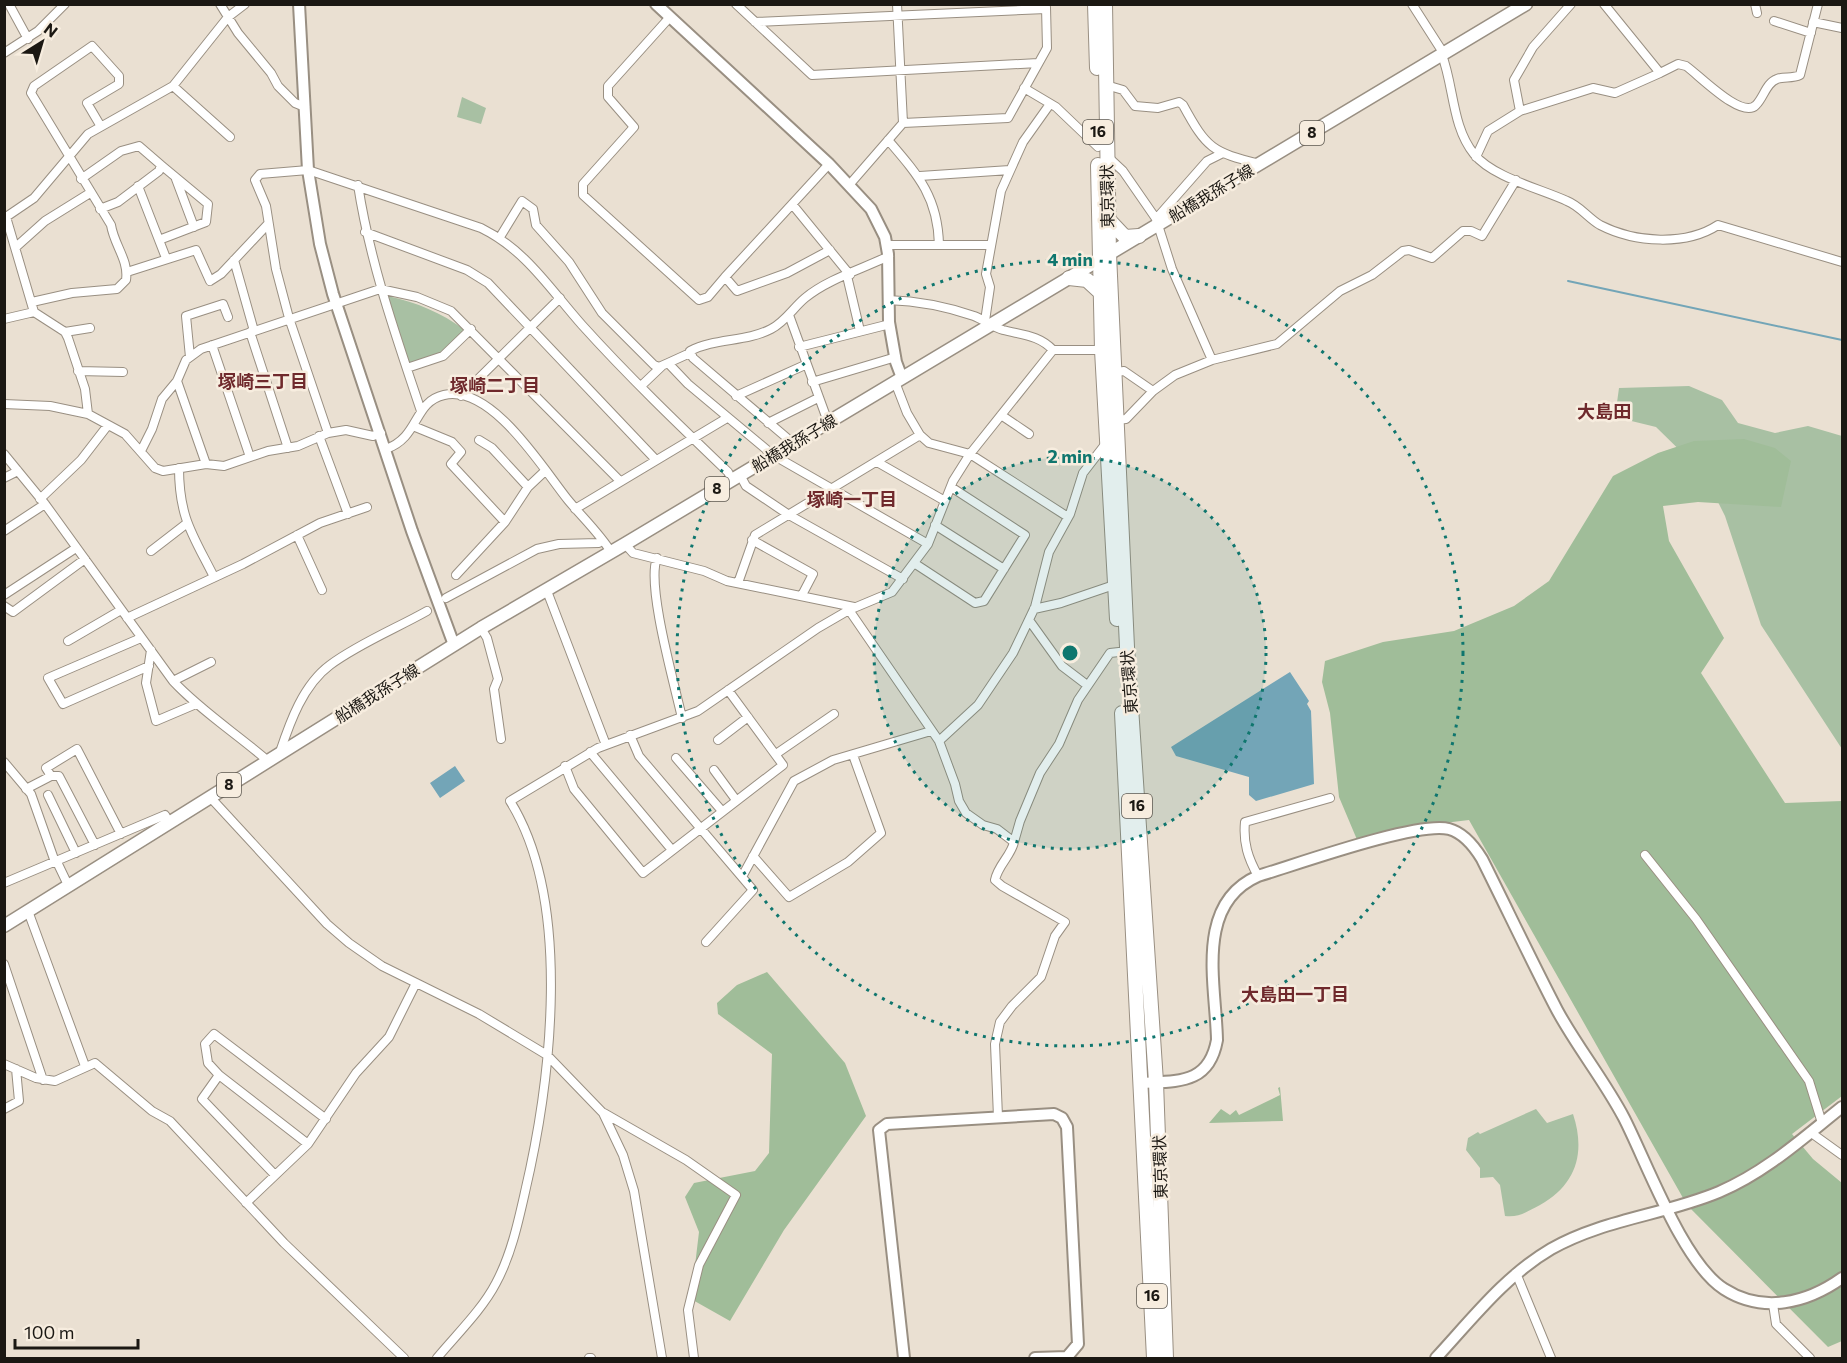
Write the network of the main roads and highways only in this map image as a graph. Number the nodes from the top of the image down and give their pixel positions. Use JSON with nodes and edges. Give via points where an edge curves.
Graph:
{"nodes":[{"id":1,"x":1095,"y":4,"type":"edge"},
{"id":2,"x":1105,"y":4,"type":"edge"},
{"id":3,"x":1526,"y":4,"type":"edge"},
{"id":4,"x":1102,"y":151,"type":"junction"},
{"id":5,"x":1108,"y":219,"type":"junction"},
{"id":6,"x":1139,"y":236,"type":"junction"},
{"id":7,"x":1104,"y":257,"type":"junction"},
{"id":8,"x":1069,"y":278,"type":"junction"},
{"id":9,"x":1100,"y":292,"type":"junction"},
{"id":10,"x":4,"y":926,"type":"edge"},
{"id":11,"x":1149,"y":1083,"type":"junction"},
{"id":12,"x":1154,"y":1359,"type":"edge"},
{"id":13,"x":1166,"y":1359,"type":"edge"}],
"edges":[{"from":1,"to":4,"type":"highway","name":"東京環状","number":"16"},
{"from":2,"to":4,"type":"highway","name":"東京環状","number":"16"},
{"from":3,"to":6,"type":"main road","name":"船橋我孫子線","number":"8"},
{"from":4,"to":5,"type":"highway","name":"東京環状","number":"16"},
{"from":4,"to":7,"type":"highway","name":"東京環状","number":"16"},
{"from":5,"to":6,"type":"highway","via":[[1125,237]]},
{"from":5,"to":7,"type":"highway","name":"東京環状","number":"16"},
{"from":6,"to":7,"type":"main road","name":"船橋我孫子線","number":"8"},
{"from":7,"to":8,"type":"main road","name":"船橋我孫子線","number":"8"},
{"from":7,"to":9,"type":"highway","name":"東京環状","number":"16"},
{"from":7,"to":11,"type":"highway","name":"東京環状","number":"16","via":[[1115,372]]},
{"from":8,"to":9,"type":"highway","via":[[1087,280]]},
{"from":8,"to":10,"type":"main road","name":"船橋我孫子線","number":"8","via":[[988,322],[899,380],[481,628]]},
{"from":9,"to":11,"type":"highway","name":"東京環状","number":"16","via":[[1114,585]]},
{"from":11,"to":12,"type":"highway","name":"東京環状","number":"16"},
{"from":11,"to":13,"type":"highway","name":"東京環状","number":"16"}]}
